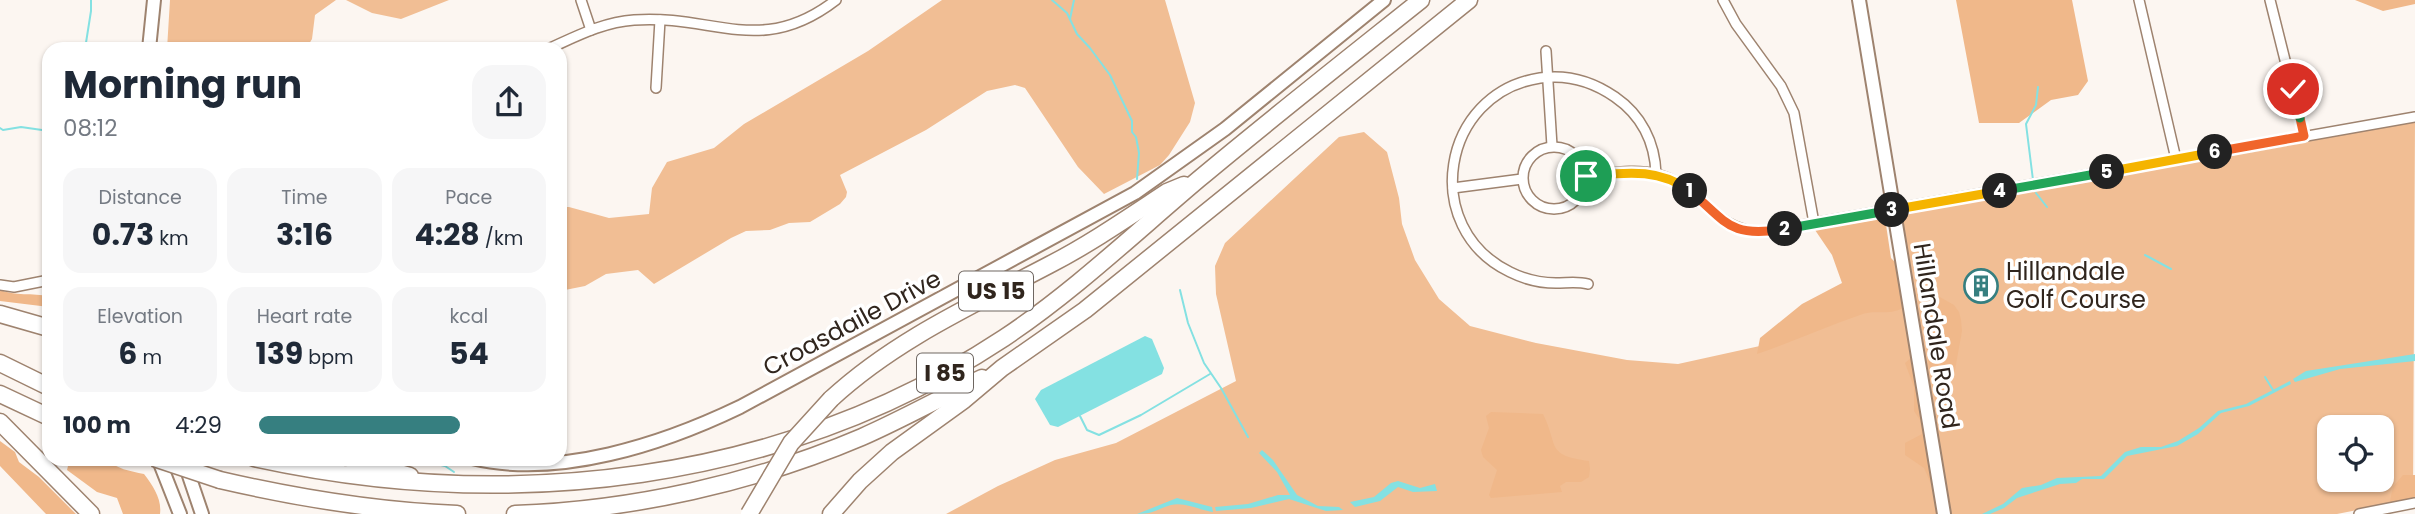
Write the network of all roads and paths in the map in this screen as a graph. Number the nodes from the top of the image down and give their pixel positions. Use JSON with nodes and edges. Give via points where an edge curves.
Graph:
{"nodes":[{"id":1,"x":154,"y":0,"type":"edge"},
{"id":2,"x":581,"y":0,"type":"edge"},
{"id":3,"x":836,"y":0,"type":"edge"},
{"id":4,"x":1384,"y":0,"type":"edge"},
{"id":5,"x":1421,"y":0,"type":"edge"},
{"id":6,"x":1469,"y":0,"type":"edge"},
{"id":7,"x":1723,"y":0,"type":"edge"},
{"id":8,"x":1859,"y":0,"type":"edge"},
{"id":9,"x":2138,"y":0,"type":"edge"},
{"id":10,"x":2270,"y":0,"type":"edge"},
{"id":11,"x":660,"y":20,"type":"junction"},
{"id":12,"x":591,"y":30,"type":"junction"},
{"id":13,"x":150,"y":42,"type":"edge"},
{"id":14,"x":564,"y":42,"type":"edge"},
{"id":15,"x":1546,"y":51,"type":"dead end"},
{"id":16,"x":1547,"y":77,"type":"junction"},
{"id":17,"x":656,"y":88,"type":"dead end"},
{"id":18,"x":2415,"y":117,"type":"edge"},
{"id":19,"x":2304,"y":136,"type":"junction"},
{"id":20,"x":1552,"y":146,"type":"junction"},
{"id":21,"x":2176,"y":159,"type":"junction"},
{"id":22,"x":1656,"y":174,"type":"junction"},
{"id":23,"x":1202,"y":176,"type":"junction"},
{"id":24,"x":1586,"y":176,"type":"junction"},
{"id":25,"x":1522,"y":179,"type":"junction"},
{"id":26,"x":1453,"y":188,"type":"junction"},
{"id":27,"x":1894,"y":209,"type":"junction"},
{"id":28,"x":1814,"y":223,"type":"junction"},
{"id":29,"x":42,"y":281,"type":"edge"},
{"id":30,"x":1588,"y":284,"type":"dead end"},
{"id":31,"x":0,"y":285,"type":"edge"},
{"id":32,"x":0,"y":314,"type":"edge"},
{"id":33,"x":42,"y":326,"type":"edge"},
{"id":34,"x":0,"y":363,"type":"edge"},
{"id":35,"x":1002,"y":368,"type":"junction"},
{"id":36,"x":42,"y":384,"type":"edge"},
{"id":37,"x":0,"y":394,"type":"edge"},
{"id":38,"x":42,"y":414,"type":"edge"},
{"id":39,"x":0,"y":422,"type":"edge"},
{"id":40,"x":567,"y":459,"type":"edge"},
{"id":41,"x":42,"y":464,"type":"edge"},
{"id":42,"x":44,"y":466,"type":"edge"},
{"id":43,"x":159,"y":466,"type":"edge"},
{"id":44,"x":179,"y":466,"type":"edge"},
{"id":45,"x":186,"y":466,"type":"edge"},
{"id":46,"x":288,"y":466,"type":"edge"},
{"id":47,"x":374,"y":466,"type":"edge"},
{"id":48,"x":454,"y":488,"type":"junction"},
{"id":49,"x":2415,"y":503,"type":"edge"},
{"id":50,"x":2389,"y":511,"type":"edge"},
{"id":51,"x":91,"y":514,"type":"edge"},
{"id":52,"x":180,"y":514,"type":"edge"},
{"id":53,"x":202,"y":514,"type":"edge"},
{"id":54,"x":457,"y":514,"type":"edge"},
{"id":55,"x":517,"y":514,"type":"edge"},
{"id":56,"x":749,"y":514,"type":"edge"},
{"id":57,"x":831,"y":514,"type":"edge"},
{"id":58,"x":1944,"y":514,"type":"edge"},
{"id":59,"x":2359,"y":514,"type":"edge"}],
"edges":[{"from":1,"to":13,"type":"street"},
{"from":2,"to":12,"type":"street"},
{"from":3,"to":11,"type":"street","via":[[805,20],[763,31]]},
{"from":4,"to":40,"type":"street","name":"Croasdaile Drive","via":[[1225,129],[1142,189],[740,407],[673,436]]},
{"from":5,"to":23,"type":"highway","number":"I 85"},
{"from":6,"to":35,"type":"highway","number":"I 85","via":[[1085,310]]},
{"from":7,"to":28,"type":"street","via":[[1794,113]]},
{"from":8,"to":27,"type":"street","name":"Hillandale Road"},
{"from":9,"to":21,"type":"street"},
{"from":10,"to":19,"type":"street"},
{"from":11,"to":12,"type":"street","via":[[620,22]]},
{"from":11,"to":17,"type":"street"},
{"from":12,"to":14,"type":"street"},
{"from":15,"to":16,"type":"street"},
{"from":16,"to":20,"type":"street"},
{"from":16,"to":22,"type":"street","via":[[1594,84],[1620,100],[1647,132]]},
{"from":16,"to":26,"type":"street","via":[[1508,88],[1477,112],[1456,153]]},
{"from":18,"to":19,"type":"street"},
{"from":19,"to":21,"type":"street"},
{"from":20,"to":24,"type":"street","via":[[1578,157]]},
{"from":20,"to":25,"type":"street","via":[[1533,154]]},
{"from":21,"to":27,"type":"street"},
{"from":22,"to":24,"type":"street"},
{"from":22,"to":28,"type":"street","via":[[1684,186],[1734,227],[1763,232]]},
{"from":23,"to":48,"type":"highway","number":"I 85","via":[[1007,336],[937,378],[858,416],[742,457],[643,478],[537,488]]},
{"from":23,"to":56,"type":"highway","number":"US 15","bridge":true,"via":[[870,366],[831,399],[791,443]]},
{"from":24,"to":25,"type":"street","via":[[1575,201],[1555,209],[1535,203]]},
{"from":25,"to":26,"type":"street"},
{"from":26,"to":30,"type":"street","via":[[1466,233],[1495,264],[1538,281]]},
{"from":27,"to":28,"type":"street"},
{"from":27,"to":58,"type":"street","name":"Hillandale Road"},
{"from":29,"to":31,"type":"street"},
{"from":32,"to":33,"type":"highway"},
{"from":34,"to":36,"type":"highway"},
{"from":35,"to":55,"type":"highway","number":"I 85","via":[[860,438],[748,476],[622,504]]},
{"from":35,"to":57,"type":"highway","via":[[892,452]]},
{"from":37,"to":38,"type":"highway"},
{"from":39,"to":41,"type":"highway"},
{"from":42,"to":51,"type":"highway"},
{"from":43,"to":52,"type":"street"},
{"from":44,"to":54,"type":"highway","bridge":true,"via":[[220,480],[363,508]]},
{"from":45,"to":53,"type":"street"},
{"from":46,"to":48,"type":"highway","number":"I 85","via":[[369,481]]},
{"from":47,"to":48,"type":"highway"},
{"from":49,"to":50,"type":"street"},
{"from":50,"to":59,"type":"street"}]}
